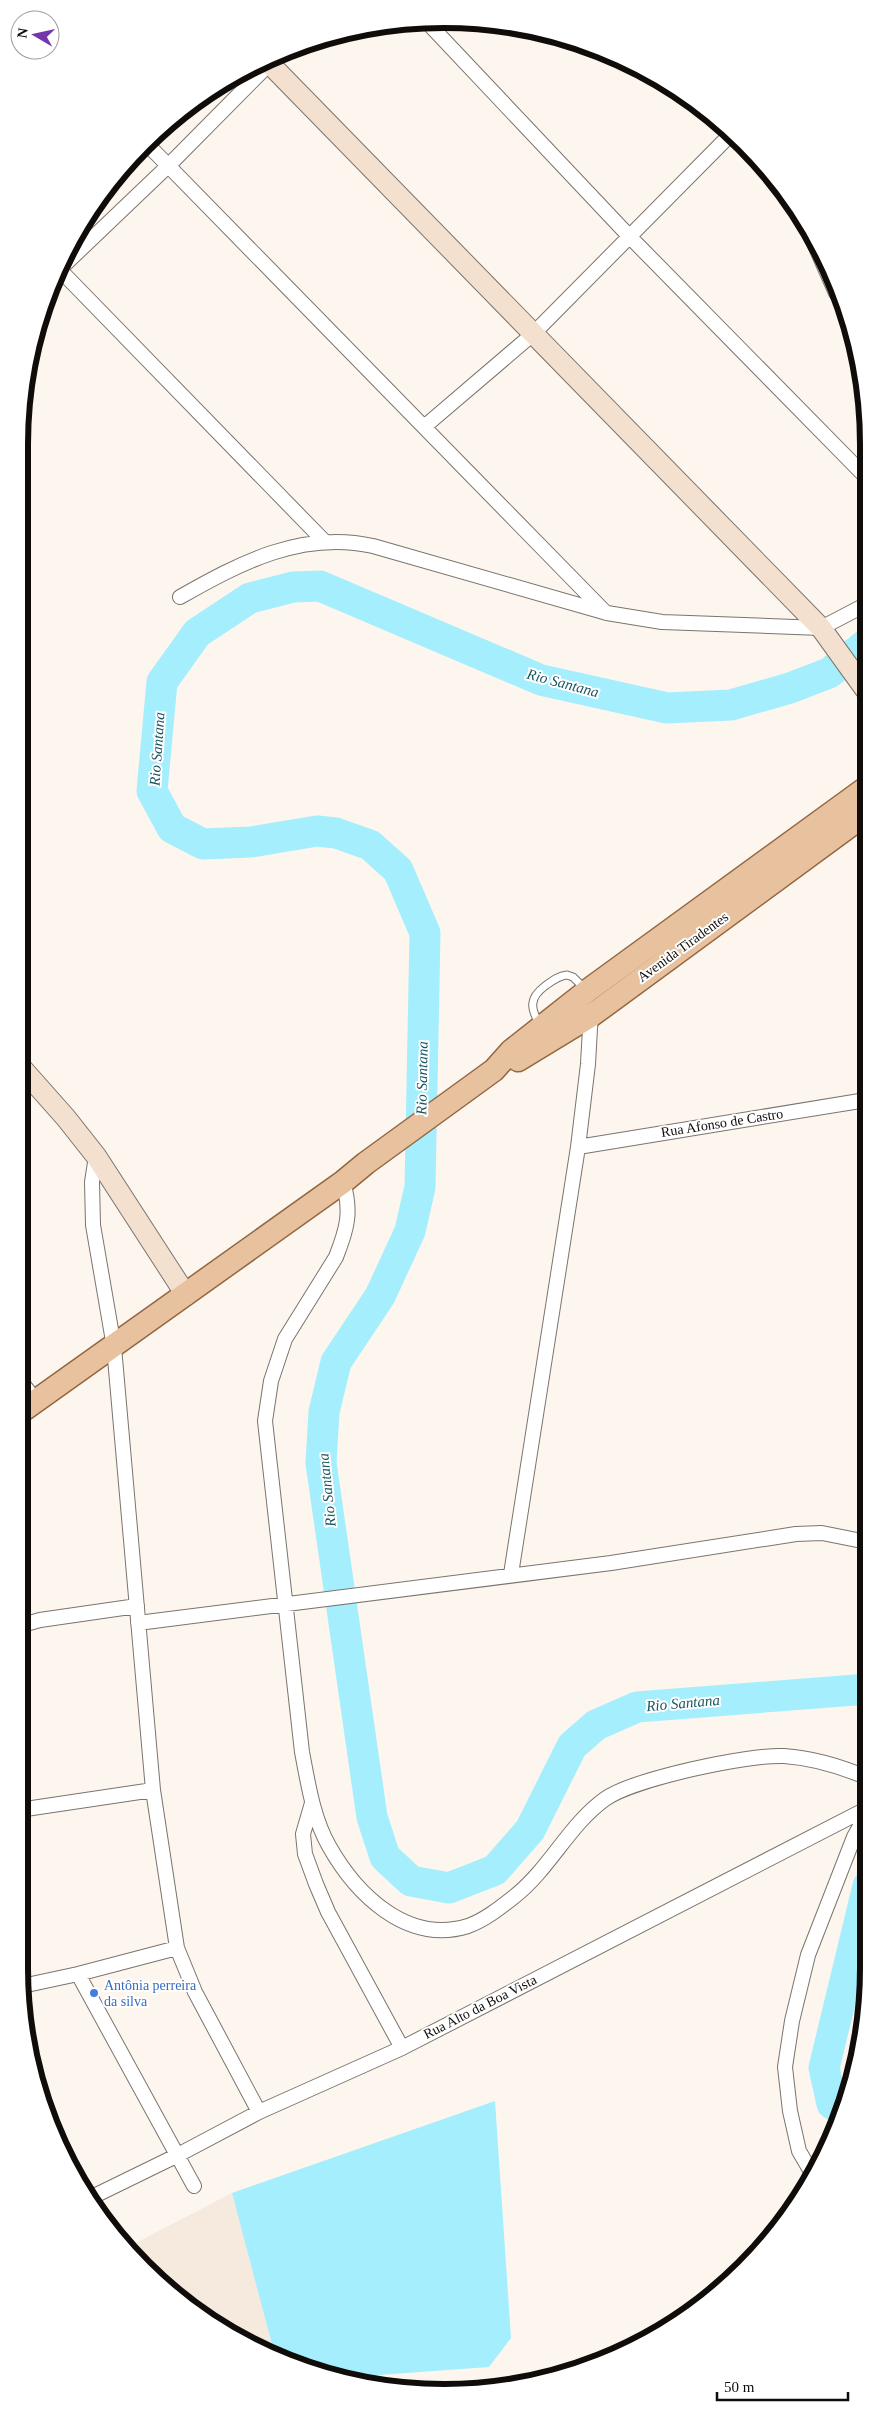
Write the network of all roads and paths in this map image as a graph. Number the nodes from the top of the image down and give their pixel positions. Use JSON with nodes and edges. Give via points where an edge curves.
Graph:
{"nodes":[{"id":1,"x":433,"y":28,"type":"edge"},
{"id":2,"x":275,"y":63,"type":"edge"},
{"id":3,"x":261,"y":70,"type":"edge"},
{"id":4,"x":726,"y":139,"type":"edge"},
{"id":5,"x":151,"y":148,"type":"edge"},
{"id":6,"x":169,"y":166,"type":"junction"},
{"id":7,"x":629,"y":236,"type":"junction"},
{"id":8,"x":71,"y":257,"type":"edge"},
{"id":9,"x":64,"y":274,"type":"edge"},
{"id":10,"x":533,"y":334,"type":"junction"},
{"id":11,"x":424,"y":427,"type":"junction"},
{"id":12,"x":860,"y":471,"type":"edge"},
{"id":13,"x":325,"y":542,"type":"junction"},
{"id":14,"x":180,"y":597,"type":"dead end"},
{"id":15,"x":860,"y":607,"type":"edge"},
{"id":16,"x":607,"y":613,"type":"junction"},
{"id":17,"x":821,"y":628,"type":"junction"},
{"id":18,"x":860,"y":683,"type":"edge"},
{"id":19,"x":860,"y":792,"type":"edge"},
{"id":20,"x":860,"y":818,"type":"edge"},
{"id":21,"x":587,"y":991,"type":"junction"},
{"id":22,"x":592,"y":1015,"type":"junction"},
{"id":23,"x":546,"y":1034,"type":"junction"},
{"id":24,"x":28,"y":1075,"type":"edge"},
{"id":25,"x":860,"y":1101,"type":"edge"},
{"id":26,"x":578,"y":1147,"type":"junction"},
{"id":27,"x":96,"y":1156,"type":"junction"},
{"id":28,"x":343,"y":1182,"type":"junction"},
{"id":29,"x":186,"y":1295,"type":"junction"},
{"id":30,"x":114,"y":1347,"type":"junction"},
{"id":31,"x":28,"y":1407,"type":"edge"},
{"id":32,"x":860,"y":1541,"type":"edge"},
{"id":33,"x":511,"y":1574,"type":"junction"},
{"id":34,"x":137,"y":1606,"type":"junction"},
{"id":35,"x":285,"y":1606,"type":"junction"},
{"id":36,"x":138,"y":1622,"type":"junction"},
{"id":37,"x":28,"y":1623,"type":"edge"},
{"id":38,"x":860,"y":1775,"type":"edge"},
{"id":39,"x":153,"y":1790,"type":"junction"},
{"id":40,"x":312,"y":1803,"type":"junction"},
{"id":41,"x":28,"y":1809,"type":"edge"},
{"id":42,"x":860,"y":1812,"type":"edge"},
{"id":43,"x":860,"y":1826,"type":"edge"},
{"id":44,"x":177,"y":1948,"type":"junction"},
{"id":45,"x":78,"y":1974,"type":"junction"},
{"id":46,"x":28,"y":1985,"type":"edge"},
{"id":47,"x":402,"y":2048,"type":"junction"},
{"id":48,"x":259,"y":2112,"type":"junction"},
{"id":49,"x":176,"y":2156,"type":"junction"},
{"id":50,"x":809,"y":2167,"type":"edge"},
{"id":51,"x":194,"y":2186,"type":"dead end"},
{"id":52,"x":95,"y":2195,"type":"edge"}],
"edges":[{"from":1,"to":7,"type":"street"},
{"from":2,"to":10,"type":"main road"},
{"from":3,"to":6,"type":"street"},
{"from":4,"to":7,"type":"street"},
{"from":5,"to":6,"type":"street"},
{"from":6,"to":8,"type":"street"},
{"from":6,"to":11,"type":"street"},
{"from":7,"to":10,"type":"street"},
{"from":7,"to":12,"type":"street"},
{"from":9,"to":13,"type":"street"},
{"from":10,"to":11,"type":"street"},
{"from":10,"to":17,"type":"main road"},
{"from":11,"to":16,"type":"street"},
{"from":13,"to":14,"type":"street","via":[[286,548],[262,556]]},
{"from":13,"to":16,"type":"street","via":[[373,546]]},
{"from":15,"to":17,"type":"street"},
{"from":16,"to":17,"type":"street","via":[[662,622]]},
{"from":17,"to":18,"type":"main road"},
{"from":19,"to":21,"type":"main road"},
{"from":20,"to":22,"type":"main road","name":"Avenida Tiradentes"},
{"from":21,"to":22,"type":"street"},
{"from":21,"to":23,"type":"main road"},
{"from":22,"to":23,"type":"main road","name":"Avenida Tiradentes"},
{"from":22,"to":26,"type":"street"},
{"from":23,"to":28,"type":"main road","name":"Avenida Tiradentes","via":[[510,1064],[494,1070]]},
{"from":24,"to":27,"type":"main road"},
{"from":25,"to":26,"type":"street","name":"Rua Afonso de Castro"},
{"from":26,"to":33,"type":"street"},
{"from":27,"to":29,"type":"main road"},
{"from":27,"to":30,"type":"street","via":[[92,1225]]},
{"from":28,"to":29,"type":"main road","name":"Avenida Tiradentes"},
{"from":28,"to":35,"type":"street","via":[[349,1201],[342,1242],[285,1339],[270,1381],[265,1420]]},
{"from":29,"to":30,"type":"main road","name":"Avenida Tiradentes"},
{"from":30,"to":31,"type":"main road","name":"Avenida Tiradentes"},
{"from":30,"to":34,"type":"street"},
{"from":32,"to":33,"type":"street","via":[[822,1533],[796,1534],[611,1563]]},
{"from":33,"to":35,"type":"street"},
{"from":34,"to":36,"type":"street"},
{"from":34,"to":37,"type":"street"},
{"from":35,"to":36,"type":"street"},
{"from":35,"to":40,"type":"street","via":[[302,1752]]},
{"from":36,"to":39,"type":"street"},
{"from":38,"to":40,"type":"street","via":[[840,1766],[783,1756],[728,1762],[634,1786],[606,1798],[593,1810],[518,1894],[467,1926],[434,1930],[400,1921],[373,1903],[350,1878],[328,1845]]},
{"from":39,"to":41,"type":"street"},
{"from":39,"to":44,"type":"street"},
{"from":40,"to":47,"type":"street","via":[[303,1834],[305,1854],[316,1884]]},
{"from":42,"to":47,"type":"street","name":"Rua Alto da Boa Vista"},
{"from":43,"to":50,"type":"street","via":[[812,1946],[792,2020],[786,2067],[790,2111],[799,2151]]},
{"from":44,"to":45,"type":"street"},
{"from":44,"to":48,"type":"street","via":[[195,1992]]},
{"from":45,"to":46,"type":"street"},
{"from":45,"to":49,"type":"street"},
{"from":47,"to":48,"type":"street","name":"Rua Alto da Boa Vista"},
{"from":48,"to":49,"type":"street","name":"Rua Alto da Boa Vista"},
{"from":49,"to":51,"type":"street"},
{"from":49,"to":52,"type":"street","name":"Rua Alto da Boa Vista"}]}
